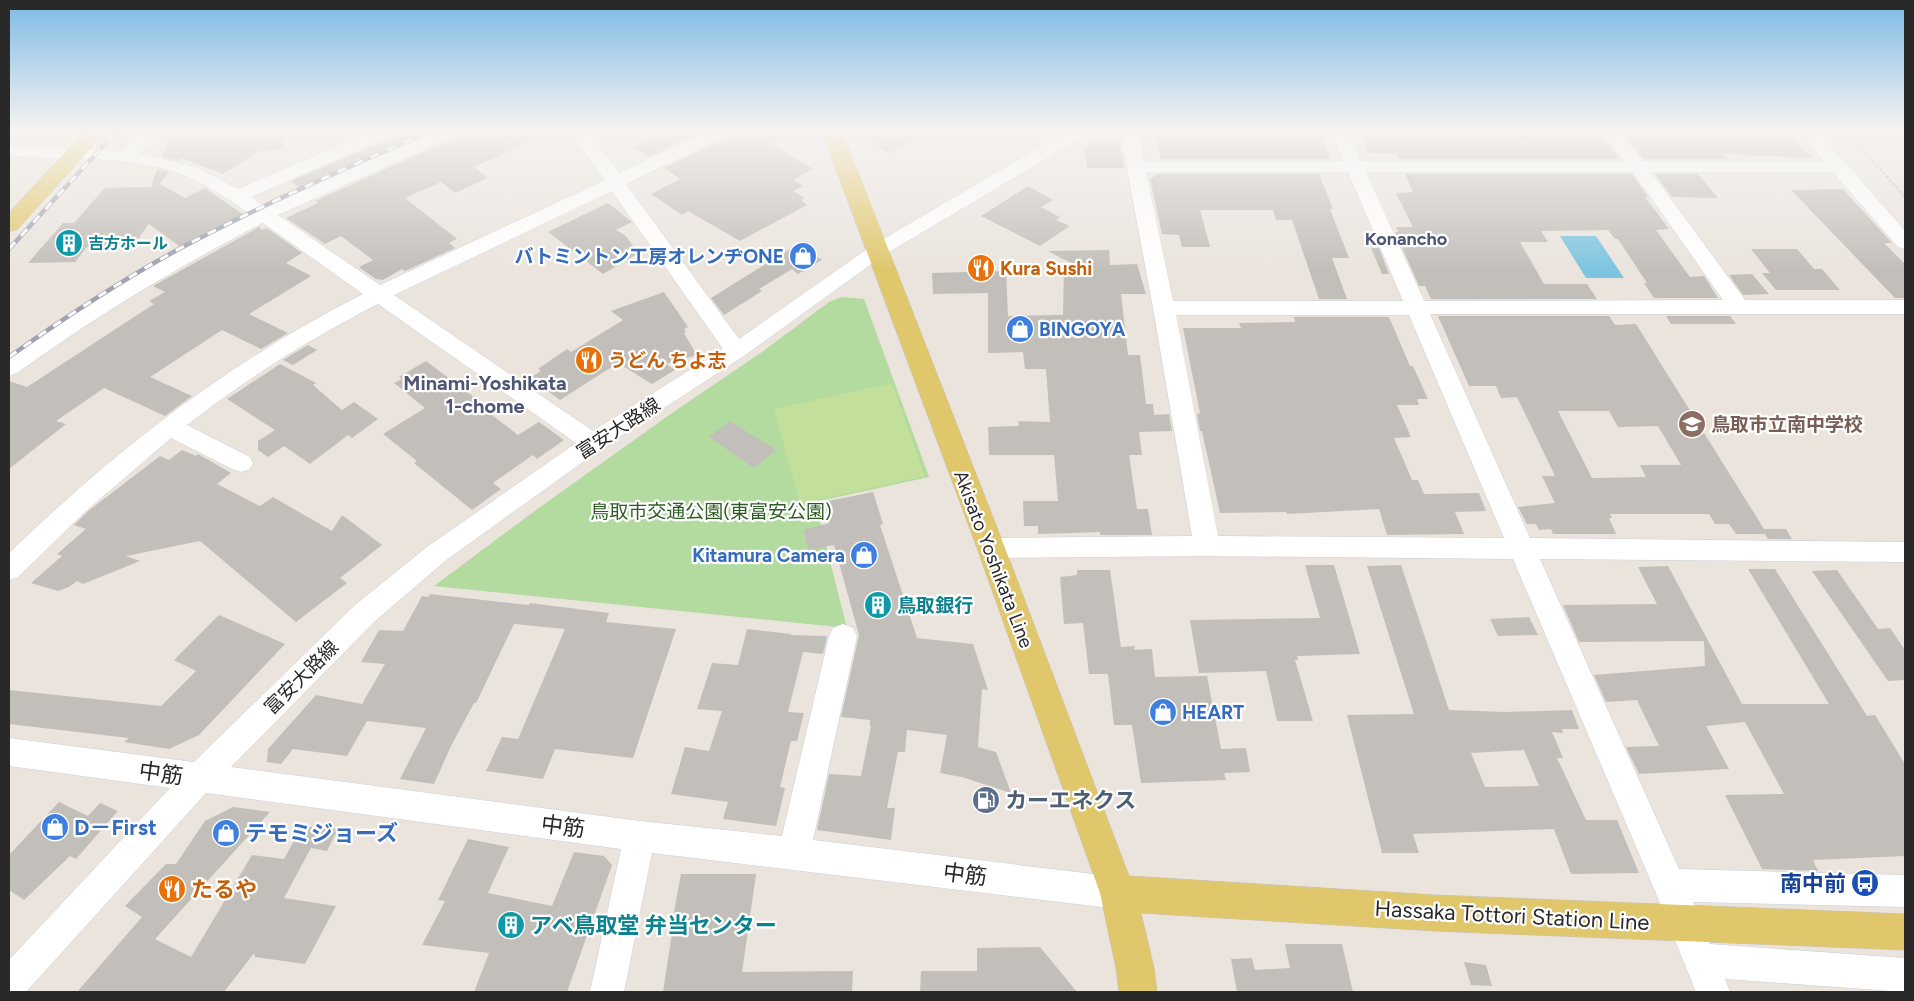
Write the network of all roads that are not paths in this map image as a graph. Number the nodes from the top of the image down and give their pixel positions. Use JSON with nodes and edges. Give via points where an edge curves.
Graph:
{"nodes":[{"id":1,"x":39,"y":178,"type":"edge"},
{"id":2,"x":47,"y":178,"type":"edge"},
{"id":3,"x":201,"y":178,"type":"edge"},
{"id":4,"x":279,"y":178,"type":"edge"},
{"id":5,"x":347,"y":178,"type":"edge"},
{"id":6,"x":611,"y":178,"type":"edge"},
{"id":7,"x":623,"y":178,"type":"edge"},
{"id":8,"x":850,"y":178,"type":"edge"},
{"id":9,"x":1001,"y":178,"type":"edge"},
{"id":10,"x":1140,"y":178,"type":"edge"},
{"id":11,"x":1360,"y":178,"type":"edge"},
{"id":12,"x":1646,"y":178,"type":"edge"},
{"id":13,"x":1850,"y":178,"type":"edge"},
{"id":14,"x":614,"y":182,"type":"junction"},
{"id":15,"x":237,"y":196,"type":"junction"},
{"id":16,"x":9,"y":204,"type":"edge"},
{"id":17,"x":264,"y":215,"type":"junction"},
{"id":18,"x":9,"y":225,"type":"edge"},
{"id":19,"x":1905,"y":243,"type":"edge"},
{"id":20,"x":877,"y":251,"type":"junction"},
{"id":21,"x":380,"y":294,"type":"junction"},
{"id":22,"x":1416,"y":306,"type":"junction"},
{"id":23,"x":1738,"y":306,"type":"junction"},
{"id":24,"x":1905,"y":307,"type":"edge"},
{"id":25,"x":1164,"y":308,"type":"junction"},
{"id":26,"x":736,"y":351,"type":"junction"},
{"id":27,"x":9,"y":368,"type":"edge"},
{"id":28,"x":170,"y":427,"type":"junction"},
{"id":29,"x":593,"y":443,"type":"junction"},
{"id":30,"x":241,"y":463,"type":"dead end"},
{"id":31,"x":1207,"y":546,"type":"junction"},
{"id":32,"x":991,"y":548,"type":"junction"},
{"id":33,"x":1522,"y":550,"type":"junction"},
{"id":34,"x":1905,"y":552,"type":"edge"},
{"id":35,"x":9,"y":569,"type":"edge"},
{"id":36,"x":843,"y":636,"type":"dead end"},
{"id":37,"x":9,"y":752,"type":"edge"},
{"id":38,"x":199,"y":778,"type":"junction"},
{"id":39,"x":640,"y":836,"type":"junction"},
{"id":40,"x":794,"y":853,"type":"junction"},
{"id":41,"x":1669,"y":885,"type":"junction"},
{"id":42,"x":1905,"y":891,"type":"edge"},
{"id":43,"x":1118,"y":893,"type":"junction"},
{"id":44,"x":1684,"y":922,"type":"junction"},
{"id":45,"x":1905,"y":932,"type":"edge"},
{"id":46,"x":1699,"y":960,"type":"junction"},
{"id":47,"x":1905,"y":974,"type":"edge"},
{"id":48,"x":9,"y":985,"type":"edge"},
{"id":49,"x":606,"y":992,"type":"edge"},
{"id":50,"x":1138,"y":992,"type":"edge"},
{"id":51,"x":1713,"y":992,"type":"edge"}],
"edges":[{"from":1,"to":16,"type":"main road"},
{"from":2,"to":18,"type":"main road"},
{"from":3,"to":15,"type":"street"},
{"from":4,"to":15,"type":"street"},
{"from":5,"to":17,"type":"street"},
{"from":6,"to":14,"type":"street"},
{"from":7,"to":14,"type":"street"},
{"from":8,"to":20,"type":"main road","name":"Akisato Yoshikata Line"},
{"from":9,"to":20,"type":"street","name":"富安大路線"},
{"from":10,"to":25,"type":"street"},
{"from":11,"to":22,"type":"street"},
{"from":12,"to":23,"type":"street"},
{"from":13,"to":19,"type":"street"},
{"from":14,"to":21,"type":"street"},
{"from":14,"to":26,"type":"street"},
{"from":15,"to":17,"type":"street"},
{"from":17,"to":21,"type":"street"},
{"from":17,"to":27,"type":"street","via":[[145,278]]},
{"from":20,"to":26,"type":"street","name":"富安大路線"},
{"from":20,"to":32,"type":"main road","name":"Akisato Yoshikata Line"},
{"from":21,"to":28,"type":"street","via":[[255,366]]},
{"from":21,"to":29,"type":"street"},
{"from":22,"to":23,"type":"street"},
{"from":22,"to":25,"type":"street"},
{"from":22,"to":33,"type":"street"},
{"from":23,"to":24,"type":"street"},
{"from":25,"to":31,"type":"street"},
{"from":26,"to":29,"type":"street","name":"富安大路線"},
{"from":28,"to":30,"type":"street"},
{"from":28,"to":35,"type":"street","via":[[74,506]]},
{"from":29,"to":38,"type":"street","name":"富安大路線","via":[[436,554],[365,613]]},
{"from":31,"to":32,"type":"street"},
{"from":31,"to":33,"type":"street"},
{"from":32,"to":43,"type":"main road","name":"Akisato Yoshikata Line"},
{"from":33,"to":34,"type":"street"},
{"from":33,"to":41,"type":"street"},
{"from":36,"to":40,"type":"street"},
{"from":37,"to":38,"type":"street","name":"中筋"},
{"from":38,"to":39,"type":"street","name":"中筋"},
{"from":38,"to":48,"type":"street","name":"富安大路線"},
{"from":39,"to":40,"type":"street","name":"中筋"},
{"from":39,"to":49,"type":"street"},
{"from":40,"to":43,"type":"street","name":"中筋"},
{"from":41,"to":42,"type":"street"},
{"from":41,"to":44,"type":"street"},
{"from":43,"to":44,"type":"main road","name":"Hassaka Tottori Station Line","via":[[1435,913]]},
{"from":43,"to":50,"type":"main road","name":"Akisato Yoshikata Line"},
{"from":44,"to":45,"type":"main road","name":"Hassaka Tottori Station Line"},
{"from":44,"to":46,"type":"street"},
{"from":46,"to":47,"type":"street"},
{"from":46,"to":51,"type":"street"}]}
